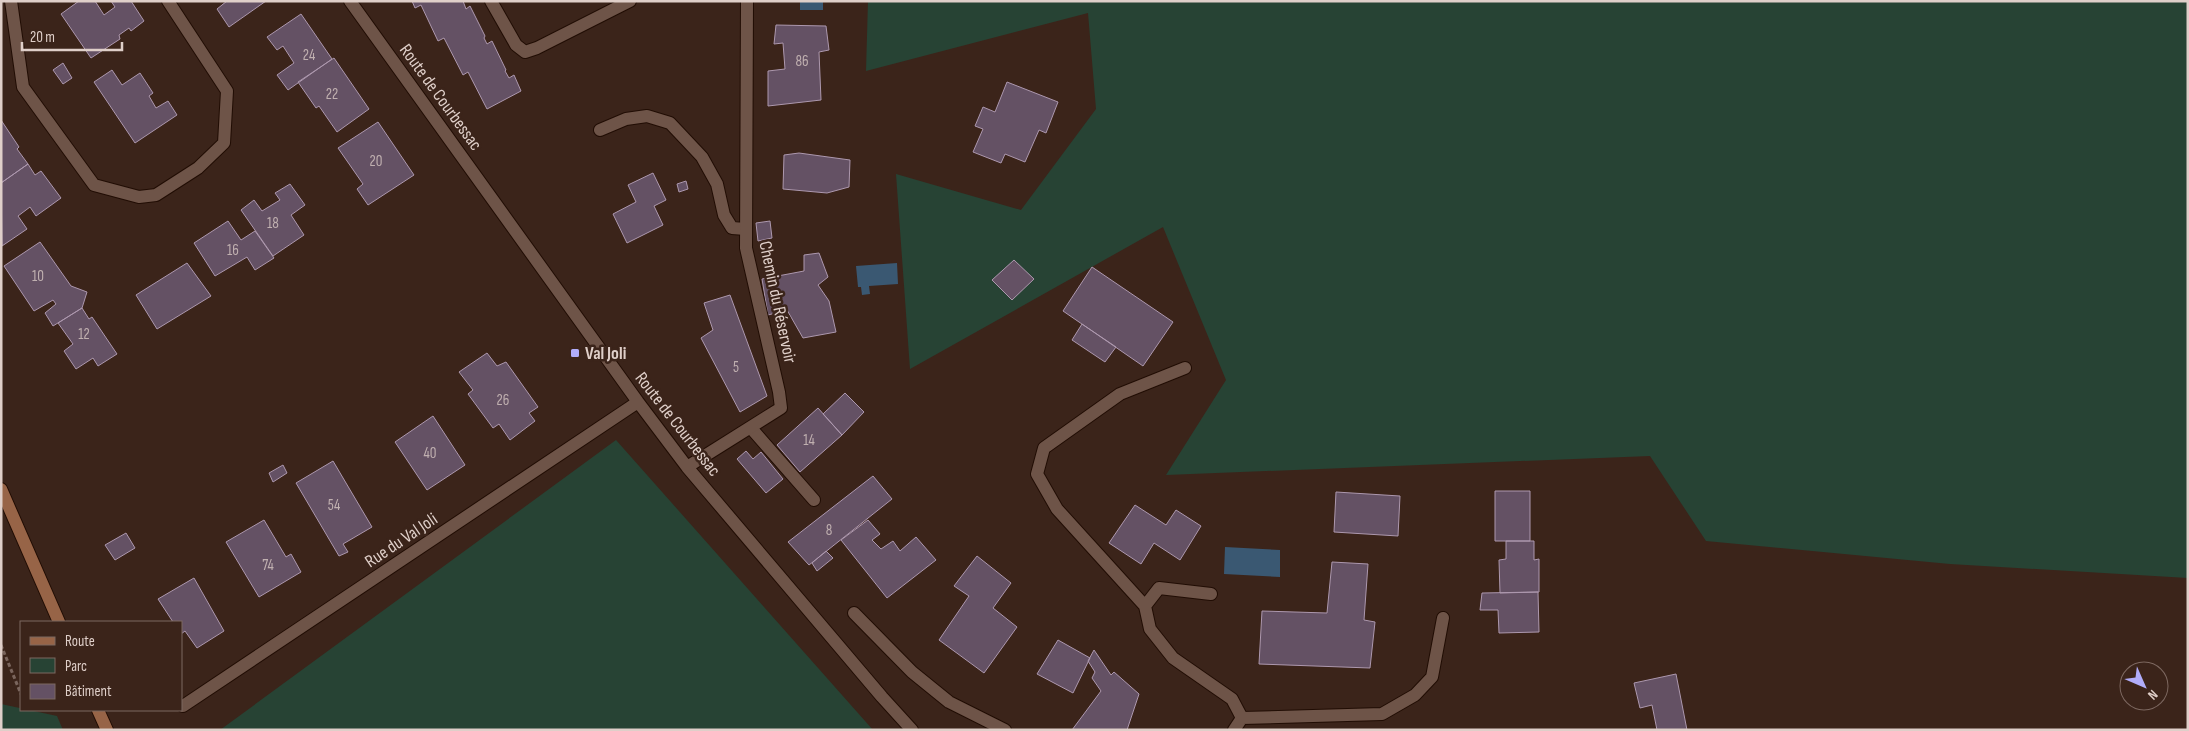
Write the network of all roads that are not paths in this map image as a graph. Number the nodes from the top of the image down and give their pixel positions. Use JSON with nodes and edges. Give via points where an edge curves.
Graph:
{"nodes":[{"id":1,"x":11,"y":1,"type":"edge"},
{"id":2,"x":168,"y":1,"type":"edge"},
{"id":3,"x":350,"y":1,"type":"edge"},
{"id":4,"x":492,"y":1,"type":"edge"},
{"id":5,"x":630,"y":1,"type":"edge"},
{"id":6,"x":747,"y":1,"type":"edge"},
{"id":7,"x":600,"y":130,"type":"dead end"},
{"id":8,"x":746,"y":229,"type":"junction"},
{"id":9,"x":1185,"y":368,"type":"dead end"},
{"id":10,"x":638,"y":402,"type":"junction"},
{"id":11,"x":751,"y":428,"type":"junction"},
{"id":12,"x":687,"y":467,"type":"junction"},
{"id":13,"x":1,"y":489,"type":"edge"},
{"id":14,"x":814,"y":500,"type":"dead end"},
{"id":15,"x":1211,"y":594,"type":"dead end"},
{"id":16,"x":1145,"y":606,"type":"junction"},
{"id":17,"x":854,"y":613,"type":"dead end"},
{"id":18,"x":1443,"y":618,"type":"dead end"},
{"id":19,"x":59,"y":621,"type":"edge"},
{"id":20,"x":183,"y":706,"type":"dead end"},
{"id":21,"x":98,"y":711,"type":"edge"},
{"id":22,"x":1242,"y":718,"type":"junction"},
{"id":23,"x":107,"y":730,"type":"edge"},
{"id":24,"x":912,"y":730,"type":"edge"},
{"id":25,"x":1005,"y":730,"type":"edge"},
{"id":26,"x":1234,"y":730,"type":"edge"}],
"edges":[{"from":1,"to":2,"type":"street","via":[[23,87],[94,184],[139,197],[156,195],[198,168],[224,143],[227,91]]},
{"from":3,"to":10,"type":"street","name":"Route de Courbessac"},
{"from":4,"to":5,"type":"street","via":[[516,45],[525,52]]},
{"from":6,"to":8,"type":"street","name":"Chemin du Réservoir"},
{"from":7,"to":8,"type":"street","via":[[648,116],[670,123],[702,157],[717,184],[724,215],[732,228]]},
{"from":8,"to":11,"type":"street","name":"Chemin du Réservoir","via":[[746,248],[781,408]]},
{"from":9,"to":16,"type":"street","via":[[1112,399],[1044,448],[1037,474],[1057,509]]},
{"from":10,"to":12,"type":"street","name":"Route de Courbessac"},
{"from":10,"to":20,"type":"street","name":"Rue du Val Joli"},
{"from":11,"to":12,"type":"street","name":"Chemin du Réservoir"},
{"from":11,"to":14,"type":"street"},
{"from":12,"to":24,"type":"street","name":"Route de Courbessac"},
{"from":13,"to":19,"type":"street"},
{"from":15,"to":16,"type":"street","via":[[1159,588]]},
{"from":16,"to":22,"type":"street","via":[[1150,629],[1173,658],[1232,699]]},
{"from":17,"to":25,"type":"street","via":[[912,672],[949,702]]},
{"from":18,"to":22,"type":"street","via":[[1432,677],[1415,695],[1382,714]]},
{"from":21,"to":23,"type":"street"},
{"from":22,"to":26,"type":"street"}]}
